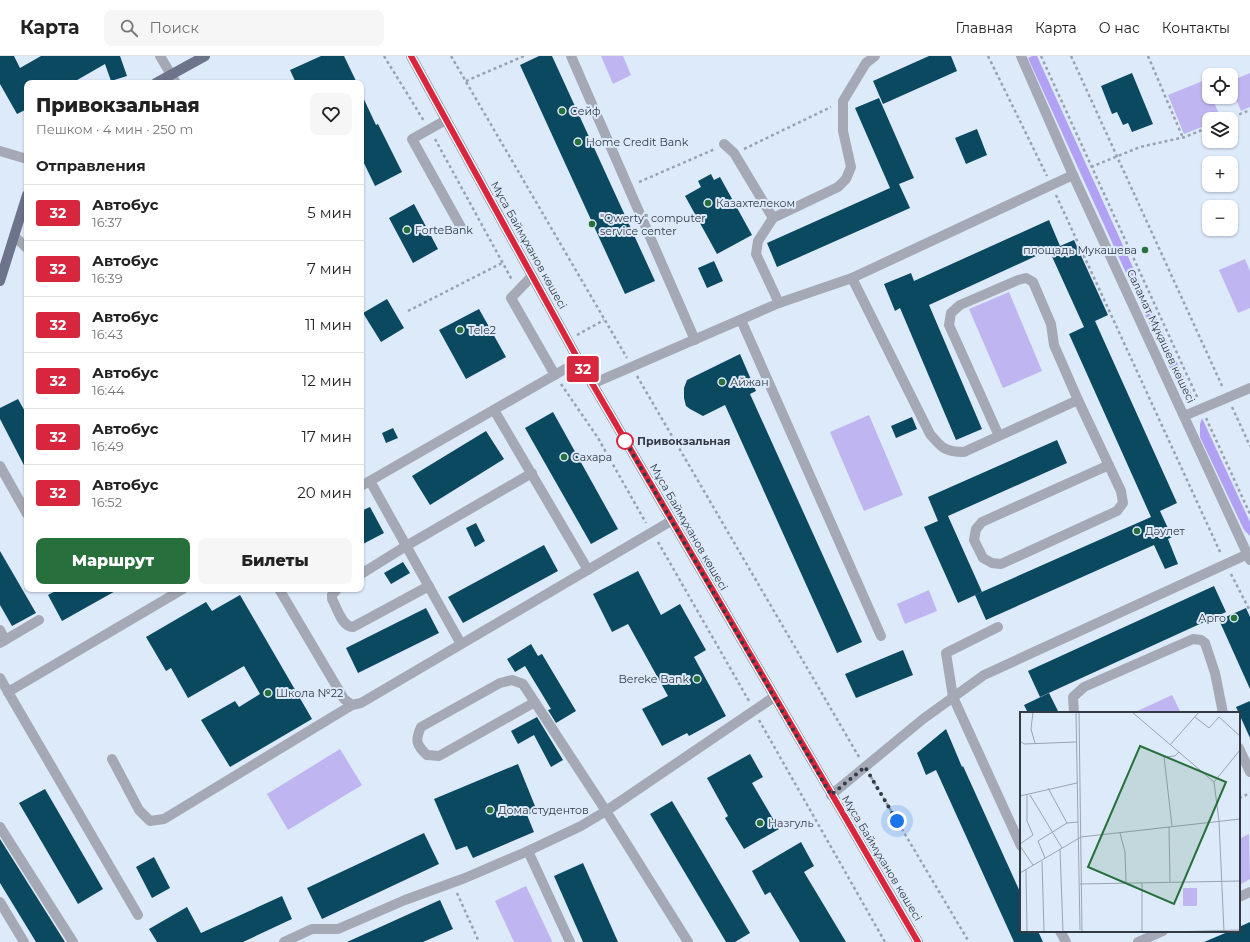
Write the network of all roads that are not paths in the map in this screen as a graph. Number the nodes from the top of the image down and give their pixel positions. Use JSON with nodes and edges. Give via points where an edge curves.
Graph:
{"nodes":[{"id":1,"x":160,"y":56,"type":"edge"},
{"id":2,"x":205,"y":56,"type":"edge"},
{"id":3,"x":411,"y":56,"type":"edge"},
{"id":4,"x":571,"y":56,"type":"edge"},
{"id":5,"x":875,"y":56,"type":"edge"},
{"id":6,"x":1021,"y":56,"type":"edge"},
{"id":7,"x":173,"y":79,"type":"edge"},
{"id":8,"x":446,"y":120,"type":"junction"},
{"id":9,"x":724,"y":144,"type":"road end"},
{"id":10,"x":0,"y":151,"type":"edge"},
{"id":11,"x":24,"y":158,"type":"edge"},
{"id":12,"x":1073,"y":175,"type":"junction"},
{"id":13,"x":24,"y":204,"type":"edge"},
{"id":14,"x":772,"y":218,"type":"junction"},
{"id":15,"x":462,"y":229,"type":"dead end"},
{"id":16,"x":14,"y":236,"type":"junction"},
{"id":17,"x":24,"y":245,"type":"edge"},
{"id":18,"x":532,"y":276,"type":"junction"},
{"id":19,"x":852,"y":278,"type":"junction"},
{"id":20,"x":0,"y":281,"type":"edge"},
{"id":21,"x":779,"y":303,"type":"junction"},
{"id":22,"x":741,"y":320,"type":"junction"},
{"id":23,"x":695,"y":340,"type":"junction"},
{"id":24,"x":579,"y":361,"type":"junction"},
{"id":25,"x":555,"y":375,"type":"junction"},
{"id":26,"x":592,"y":384,"type":"junction"},
{"id":27,"x":1250,"y":388,"type":"edge"},
{"id":28,"x":1078,"y":400,"type":"junction"},
{"id":29,"x":494,"y":410,"type":"junction"},
{"id":30,"x":1184,"y":416,"type":"junction"},
{"id":31,"x":998,"y":436,"type":"junction"},
{"id":32,"x":1109,"y":465,"type":"junction"},
{"id":33,"x":0,"y":466,"type":"edge"},
{"id":34,"x":532,"y":473,"type":"junction"},
{"id":35,"x":365,"y":483,"type":"edge"},
{"id":36,"x":24,"y":509,"type":"edge"},
{"id":37,"x":671,"y":521,"type":"junction"},
{"id":38,"x":406,"y":546,"type":"junction"},
{"id":39,"x":1249,"y":555,"type":"edge"},
{"id":40,"x":588,"y":570,"type":"junction"},
{"id":41,"x":364,"y":572,"type":"edge"},
{"id":42,"x":429,"y":586,"type":"junction"},
{"id":43,"x":178,"y":592,"type":"edge"},
{"id":44,"x":281,"y":592,"type":"edge"},
{"id":45,"x":334,"y":592,"type":"edge"},
{"id":46,"x":39,"y":620,"type":"dead end"},
{"id":47,"x":998,"y":627,"type":"dead end"},
{"id":48,"x":0,"y":630,"type":"edge"},
{"id":49,"x":881,"y":636,"type":"dead end"},
{"id":50,"x":3,"y":641,"type":"edge"},
{"id":51,"x":461,"y":644,"type":"junction"},
{"id":52,"x":0,"y":678,"type":"edge"},
{"id":53,"x":8,"y":692,"type":"junction"},
{"id":54,"x":774,"y":696,"type":"junction"},
{"id":55,"x":954,"y":697,"type":"junction"},
{"id":56,"x":535,"y":702,"type":"junction"},
{"id":57,"x":352,"y":705,"type":"junction"},
{"id":58,"x":1074,"y":712,"type":"edge"},
{"id":59,"x":1223,"y":712,"type":"edge"},
{"id":60,"x":1240,"y":750,"type":"edge"},
{"id":61,"x":112,"y":759,"type":"dead end"},
{"id":62,"x":1250,"y":772,"type":"edge"},
{"id":63,"x":831,"y":795,"type":"junction"},
{"id":64,"x":606,"y":811,"type":"junction"},
{"id":65,"x":0,"y":827,"type":"edge"},
{"id":66,"x":1020,"y":844,"type":"edge"},
{"id":67,"x":528,"y":851,"type":"junction"},
{"id":68,"x":1250,"y":892,"type":"edge"},
{"id":69,"x":1240,"y":897,"type":"edge"},
{"id":70,"x":0,"y":902,"type":"edge"},
{"id":71,"x":138,"y":915,"type":"dead end"},
{"id":72,"x":1061,"y":932,"type":"edge"},
{"id":73,"x":1161,"y":932,"type":"edge"},
{"id":74,"x":24,"y":942,"type":"edge"},
{"id":75,"x":73,"y":942,"type":"edge"},
{"id":76,"x":284,"y":942,"type":"edge"},
{"id":77,"x":570,"y":942,"type":"edge"},
{"id":78,"x":688,"y":942,"type":"edge"},
{"id":79,"x":918,"y":942,"type":"edge"},
{"id":80,"x":1066,"y":942,"type":"edge"},
{"id":81,"x":1138,"y":942,"type":"edge"}],
"edges":[{"from":1,"to":7,"type":"street"},
{"from":2,"to":7,"type":"main road"},
{"from":3,"to":8,"type":"main road","name":"Мұса Баймұханов көшесі"},
{"from":4,"to":23,"type":"street"},
{"from":5,"to":14,"type":"street","via":[[866,63],[842,101],[842,131],[851,167],[846,179],[838,187]]},
{"from":6,"to":12,"type":"street","name":"Саламат Мұқашев көшесі"},
{"from":8,"to":15,"type":"street","via":[[412,139]]},
{"from":8,"to":18,"type":"main road","name":"Мұса Баймұханов көшесі"},
{"from":9,"to":14,"type":"street","via":[[734,154]]},
{"from":10,"to":11,"type":"street"},
{"from":12,"to":19,"type":"street"},
{"from":12,"to":30,"type":"street","name":"Саламат Мұқашев көшесі"},
{"from":13,"to":16,"type":"main road"},
{"from":14,"to":21,"type":"street","via":[[758,241],[756,254]]},
{"from":16,"to":17,"type":"street"},
{"from":16,"to":20,"type":"main road"},
{"from":18,"to":24,"type":"main road","name":"Мұса Баймұханов көшесі"},
{"from":18,"to":25,"type":"street","via":[[511,298]]},
{"from":19,"to":21,"type":"street"},
{"from":19,"to":31,"type":"street","via":[[930,434],[941,448],[952,452],[964,452]]},
{"from":21,"to":22,"type":"street"},
{"from":22,"to":23,"type":"street"},
{"from":22,"to":49,"type":"street"},
{"from":23,"to":26,"type":"street"},
{"from":24,"to":25,"type":"street"},
{"from":24,"to":26,"type":"main road","name":"Мұса Баймұханов көшесі"},
{"from":25,"to":29,"type":"street"},
{"from":26,"to":37,"type":"main road","name":"Мұса Баймұханов көшесі"},
{"from":27,"to":30,"type":"street"},
{"from":28,"to":31,"type":"street"},
{"from":28,"to":31,"type":"street","via":[[1054,345],[1051,324],[1033,282],[1026,278],[1018,280],[960,305],[951,313],[949,325]]},
{"from":28,"to":32,"type":"street"},
{"from":29,"to":34,"type":"street"},
{"from":29,"to":35,"type":"street"},
{"from":30,"to":39,"type":"street","name":"Саламат Мұқашев көшесі"},
{"from":32,"to":32,"type":"street","via":[[1121,491],[1123,503],[1117,511],[1001,564],[983,558],[974,540],[976,530],[982,522]]},
{"from":33,"to":36,"type":"street"},
{"from":34,"to":38,"type":"street"},
{"from":34,"to":40,"type":"street"},
{"from":35,"to":38,"type":"street"},
{"from":37,"to":40,"type":"street"},
{"from":37,"to":54,"type":"main road","name":"Мұса Баймұханов көшесі"},
{"from":38,"to":41,"type":"street"},
{"from":38,"to":42,"type":"street"},
{"from":39,"to":55,"type":"street","via":[[1226,563],[984,675]]},
{"from":40,"to":51,"type":"street"},
{"from":42,"to":45,"type":"street","via":[[353,627],[348,627],[345,623],[332,599]]},
{"from":42,"to":51,"type":"street"},
{"from":43,"to":53,"type":"street"},
{"from":44,"to":57,"type":"street","via":[[344,699]]},
{"from":46,"to":50,"type":"street"},
{"from":47,"to":55,"type":"street","via":[[946,653]]},
{"from":48,"to":50,"type":"street"},
{"from":51,"to":57,"type":"street","via":[[361,703]]},
{"from":52,"to":53,"type":"street"},
{"from":53,"to":71,"type":"street"},
{"from":54,"to":63,"type":"main road","name":"Мұса Баймұханов көшесі"},
{"from":54,"to":64,"type":"street"},
{"from":55,"to":63,"type":"street","via":[[923,719]]},
{"from":55,"to":66,"type":"street"},
{"from":56,"to":56,"type":"street","via":[[439,756],[427,755],[419,748],[417,736],[421,727],[500,683],[512,680],[523,684]]},
{"from":56,"to":64,"type":"street"},
{"from":57,"to":61,"type":"street","via":[[164,819],[150,821],[139,810]]},
{"from":58,"to":59,"type":"street","via":[[1073,698],[1084,687],[1193,639],[1205,643],[1215,673]]},
{"from":60,"to":62,"type":"street"},
{"from":63,"to":79,"type":"main road","name":"Мұса Баймұханов көшесі"},
{"from":64,"to":67,"type":"street"},
{"from":64,"to":78,"type":"street"},
{"from":65,"to":75,"type":"street"},
{"from":67,"to":76,"type":"street","via":[[338,929],[312,929]]},
{"from":67,"to":77,"type":"street"},
{"from":68,"to":69,"type":"street"},
{"from":70,"to":74,"type":"street"},
{"from":72,"to":80,"type":"street"},
{"from":73,"to":81,"type":"street"}]}
